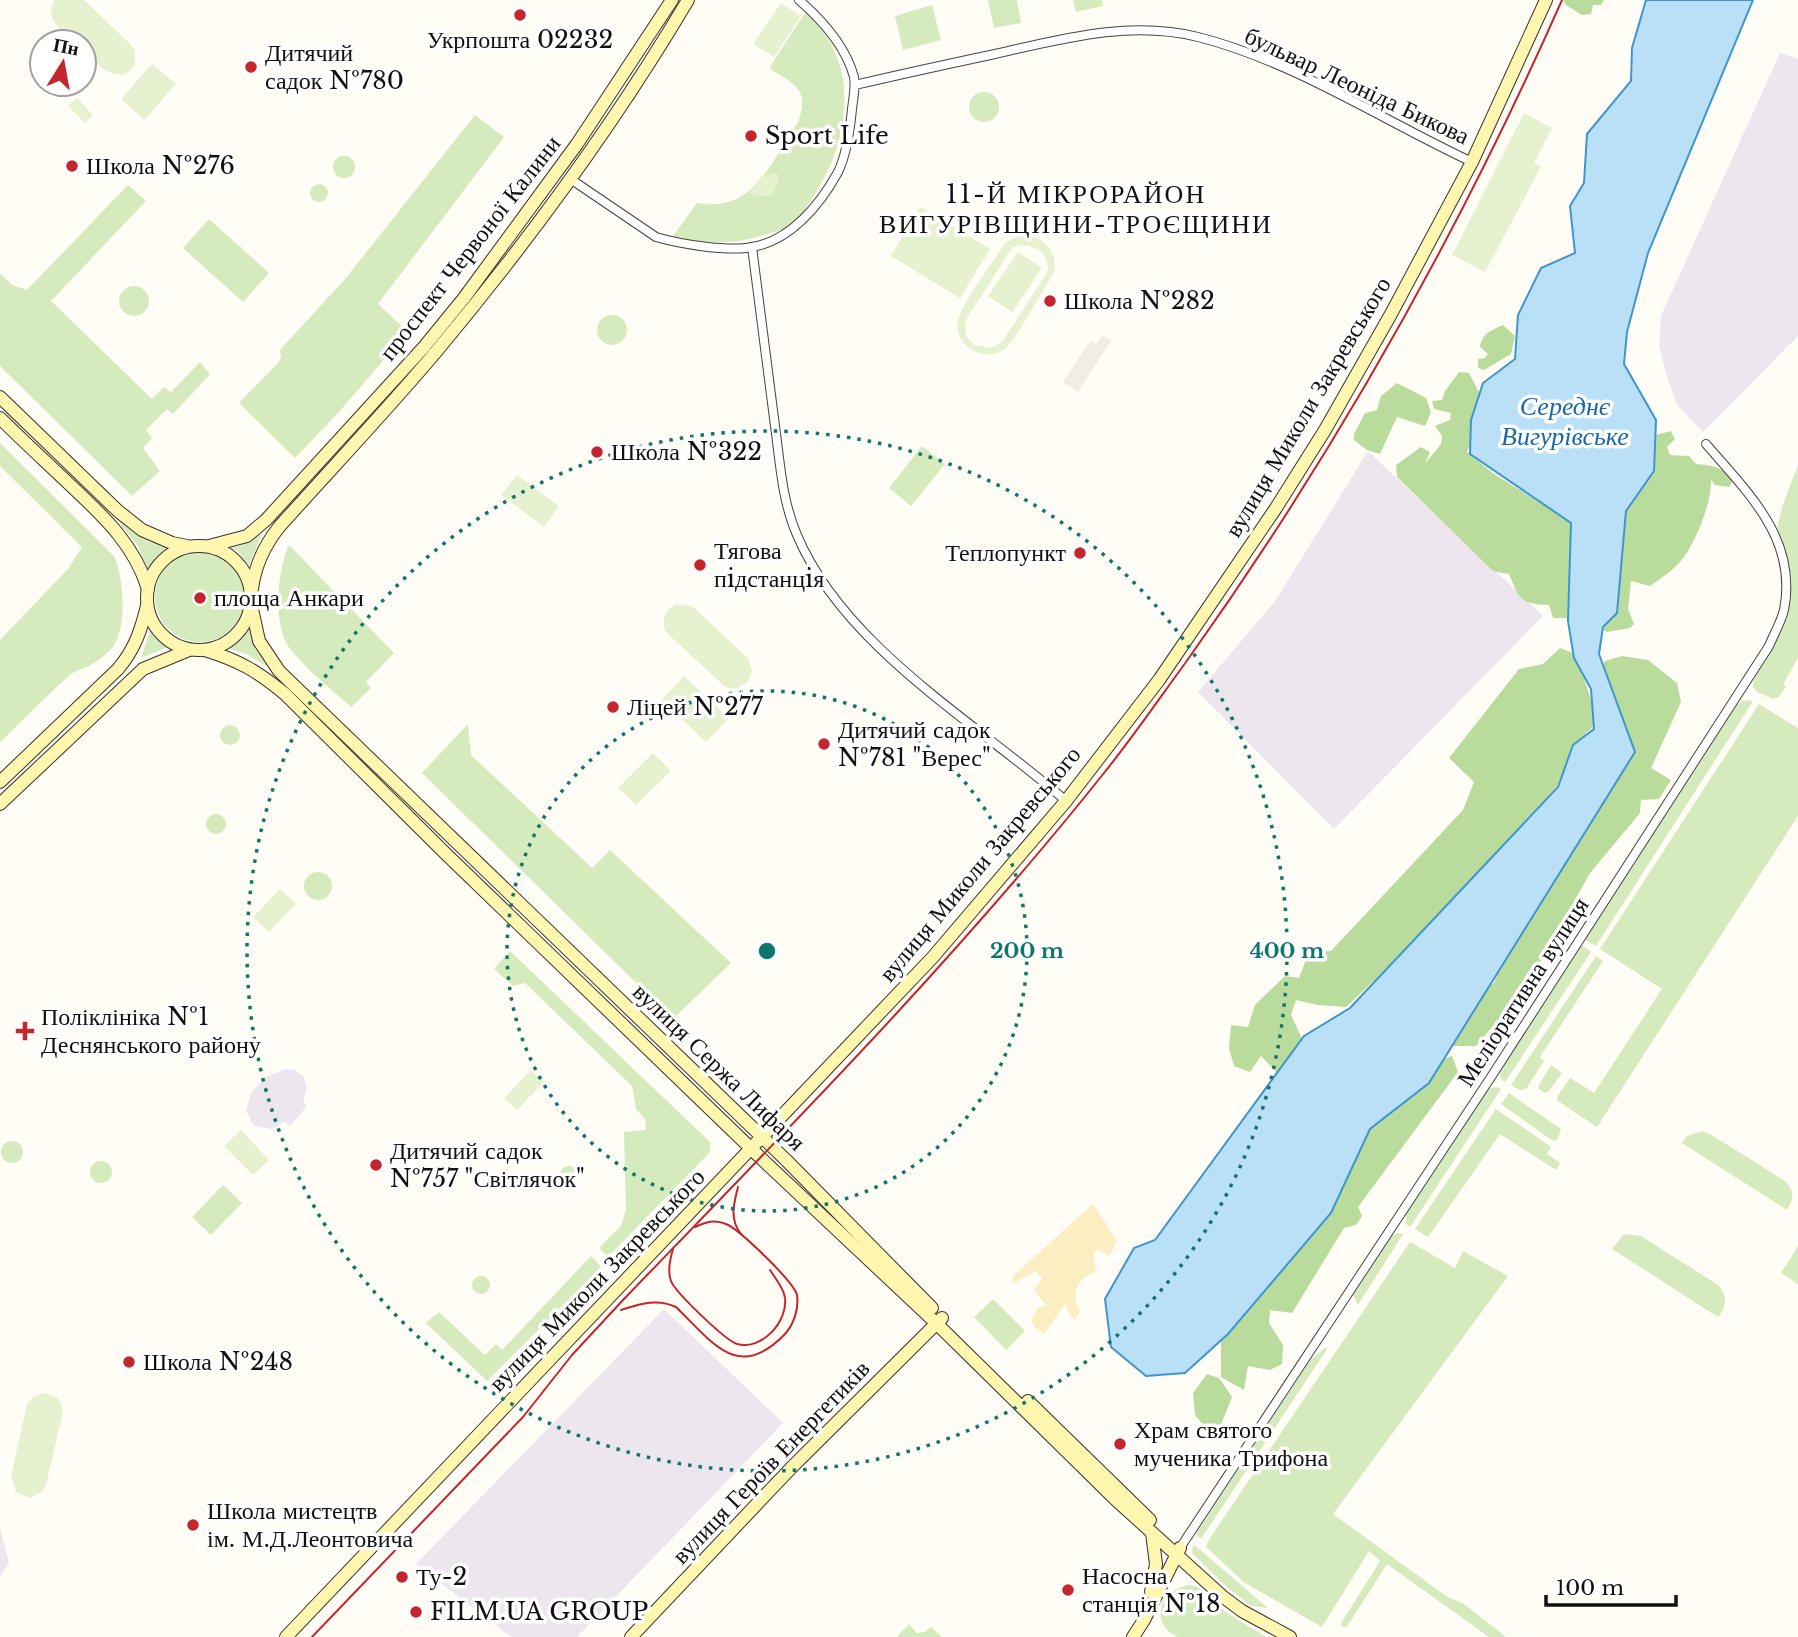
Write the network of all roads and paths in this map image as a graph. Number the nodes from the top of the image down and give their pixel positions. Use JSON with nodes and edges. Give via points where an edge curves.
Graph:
{"nodes":[{"id":1,"x":672,"y":0,"type":"edge"},
{"id":2,"x":688,"y":0,"type":"edge"},
{"id":3,"x":799,"y":0,"type":"edge"},
{"id":4,"x":1546,"y":0,"type":"edge"},
{"id":5,"x":855,"y":85,"type":"junction"},
{"id":6,"x":1472,"y":162,"type":"junction"},
{"id":7,"x":569,"y":178,"type":"junction"},
{"id":8,"x":752,"y":247,"type":"junction"},
{"id":9,"x":0,"y":397,"type":"edge"},
{"id":10,"x":0,"y":418,"type":"edge"},
{"id":11,"x":1706,"y":444,"type":"dead end"},
{"id":12,"x":191,"y":547,"type":"junction"},
{"id":13,"x":209,"y":547,"type":"junction"},
{"id":14,"x":148,"y":589,"type":"junction"},
{"id":15,"x":251,"y":589,"type":"junction"},
{"id":16,"x":251,"y":604,"type":"junction"},
{"id":17,"x":147,"y":605,"type":"junction"},
{"id":18,"x":189,"y":650,"type":"junction"},
{"id":19,"x":205,"y":650,"type":"junction"},
{"id":20,"x":0,"y":782,"type":"edge"},
{"id":21,"x":1066,"y":801,"type":"junction"},
{"id":22,"x":0,"y":804,"type":"edge"},
{"id":23,"x":762,"y":1138,"type":"junction"},
{"id":24,"x":751,"y":1149,"type":"junction"},
{"id":25,"x":939,"y":1320,"type":"junction"},
{"id":26,"x":1152,"y":1533,"type":"junction"},
{"id":27,"x":1178,"y":1551,"type":"junction"},
{"id":28,"x":1144,"y":1620,"type":"junction"},
{"id":29,"x":286,"y":1637,"type":"edge"},
{"id":30,"x":631,"y":1637,"type":"edge"},
{"id":31,"x":1133,"y":1637,"type":"edge"},
{"id":32,"x":1290,"y":1637,"type":"edge"}],
"edges":[{"from":1,"to":13,"type":"street","name":"проспект Червоної Калини","via":[[577,144],[424,347],[267,520],[247,536]]},
{"from":2,"to":7,"type":"street","name":"проспект Червоної Калини"},
{"from":3,"to":5,"type":"street","name":"проспект Червоної Калини","via":[[817,15],[842,50]]},
{"from":4,"to":6,"type":"street","name":"вулиця Миколи Закревського"},
{"from":5,"to":6,"type":"street","name":"бульвар Леоніда Бикова","via":[[1074,36],[1118,30],[1159,32],[1197,37],[1272,62]]},
{"from":5,"to":8,"type":"street","name":"проспект Червоної Калини","via":[[839,170],[790,232]]},
{"from":6,"to":21,"type":"street","name":"вулиця Миколи Закревського","via":[[1391,314],[1276,508],[1159,680]]},
{"from":7,"to":8,"type":"street","name":"проспект Червоної Калини","via":[[656,237],[698,246]]},
{"from":7,"to":15,"type":"street","name":"проспект Червоної Калини","via":[[434,354],[265,545]]},
{"from":8,"to":21,"type":"street","via":[[784,489],[796,534],[812,566],[871,640]]},
{"from":9,"to":12,"type":"street","via":[[142,530]]},
{"from":10,"to":14,"type":"street","via":[[128,545]]},
{"from":11,"to":27,"type":"street","name":"Меліоративна вулиця","via":[[1772,525],[1782,551],[1784,611],[1769,646]]},
{"from":12,"to":13,"type":"street"},
{"from":12,"to":14,"type":"street","via":[[163,561]]},
{"from":13,"to":15,"type":"street","via":[[225,552],[239,564]]},
{"from":14,"to":17,"type":"street"},
{"from":15,"to":16,"type":"street"},
{"from":16,"to":19,"type":"street","via":[[244,626],[234,638]]},
{"from":16,"to":23,"type":"street","name":"вулиця Сержа Лифаря","via":[[259,641],[279,671]]},
{"from":17,"to":18,"type":"street","via":[[161,634]]},
{"from":17,"to":20,"type":"street","via":[[138,639],[125,661]]},
{"from":18,"to":19,"type":"street"},
{"from":18,"to":22,"type":"street","via":[[142,668]]},
{"from":19,"to":24,"type":"street","name":"вулиця Сержа Лифаря","via":[[258,671],[285,694]]},
{"from":21,"to":23,"type":"street","name":"вулиця Миколи Закревського","via":[[933,957]]},
{"from":23,"to":24,"type":"street","name":"вулиця Миколи Закревського"},
{"from":23,"to":25,"type":"street","name":"вулиця Сержа Лифаря"},
{"from":24,"to":25,"type":"street","name":"вулиця Сержа Лифаря"},
{"from":24,"to":29,"type":"street","name":"вулиця Миколи Закревського"},
{"from":25,"to":26,"type":"street","name":"вулиця Сержа Лифаря"},
{"from":25,"to":27,"type":"street","name":"вулиця Сержа Лифаря"},
{"from":25,"to":30,"type":"street","name":"вулиця Героїв Енергетиків"},
{"from":26,"to":27,"type":"street","name":"вулиця Сержа Лифаря"},
{"from":26,"to":28,"type":"street","via":[[1156,1573]]},
{"from":27,"to":28,"type":"street"},
{"from":27,"to":32,"type":"street","via":[[1222,1596]]},
{"from":28,"to":31,"type":"street"}]}
